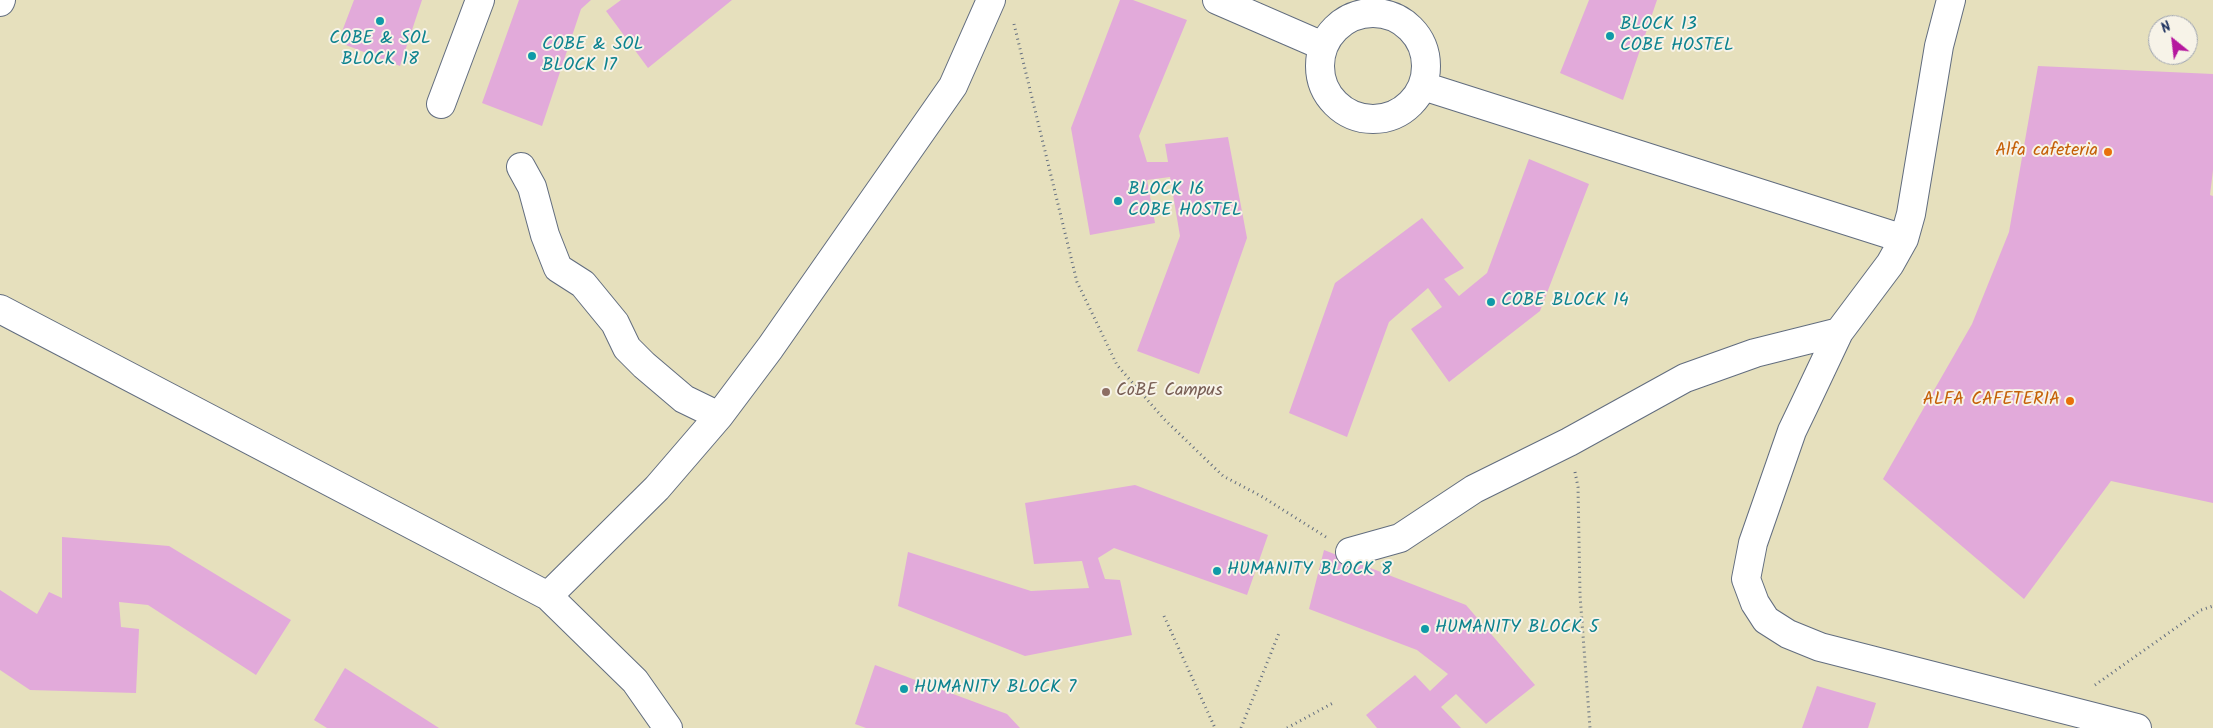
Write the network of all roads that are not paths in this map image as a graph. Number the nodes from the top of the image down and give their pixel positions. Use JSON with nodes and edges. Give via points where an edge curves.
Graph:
{"nodes":[{"id":1,"x":480,"y":0,"type":"edge"},
{"id":2,"x":991,"y":0,"type":"edge"},
{"id":3,"x":1217,"y":0,"type":"edge"},
{"id":4,"x":1951,"y":0,"type":"edge"},
{"id":5,"x":1323,"y":46,"type":"junction"},
{"id":6,"x":1423,"y":86,"type":"junction"},
{"id":7,"x":441,"y":104,"type":"dead end"},
{"id":8,"x":521,"y":167,"type":"dead end"},
{"id":9,"x":1904,"y":238,"type":"junction"},
{"id":10,"x":0,"y":309,"type":"edge"},
{"id":11,"x":1839,"y":332,"type":"junction"},
{"id":12,"x":719,"y":416,"type":"junction"},
{"id":13,"x":1350,"y":552,"type":"road end"},
{"id":14,"x":548,"y":596,"type":"junction"},
{"id":15,"x":668,"y":728,"type":"edge"},
{"id":16,"x":2137,"y":728,"type":"edge"}],
"edges":[{"from":1,"to":7,"type":"street"},
{"from":2,"to":12,"type":"street","via":[[953,86],[857,226]]},
{"from":3,"to":5,"type":"street"},
{"from":4,"to":9,"type":"street","via":[[1939,46],[1911,214]]},
{"from":5,"to":6,"type":"street","via":[[1340,24],[1366,13],[1394,16],[1416,33],[1426,59]]},
{"from":5,"to":6,"type":"street","via":[[1319,73],[1326,91],[1330,99],[1352,116],[1380,120],[1406,109]]},
{"from":6,"to":9,"type":"street"},
{"from":8,"to":12,"type":"street","via":[[532,187],[558,268],[583,284],[615,323],[627,348],[644,366],[684,399]]},
{"from":9,"to":11,"type":"street","via":[[1890,264]]},
{"from":10,"to":14,"type":"street"},
{"from":11,"to":13,"type":"street","via":[[1755,352],[1685,378],[1569,442],[1474,489],[1400,538]]},
{"from":11,"to":16,"type":"street","via":[[1792,431],[1753,543],[1746,579],[1755,604],[1766,620],[1788,634],[1820,646]]},
{"from":12,"to":14,"type":"street","via":[[657,488]]},
{"from":14,"to":15,"type":"street","via":[[635,681]]}]}
